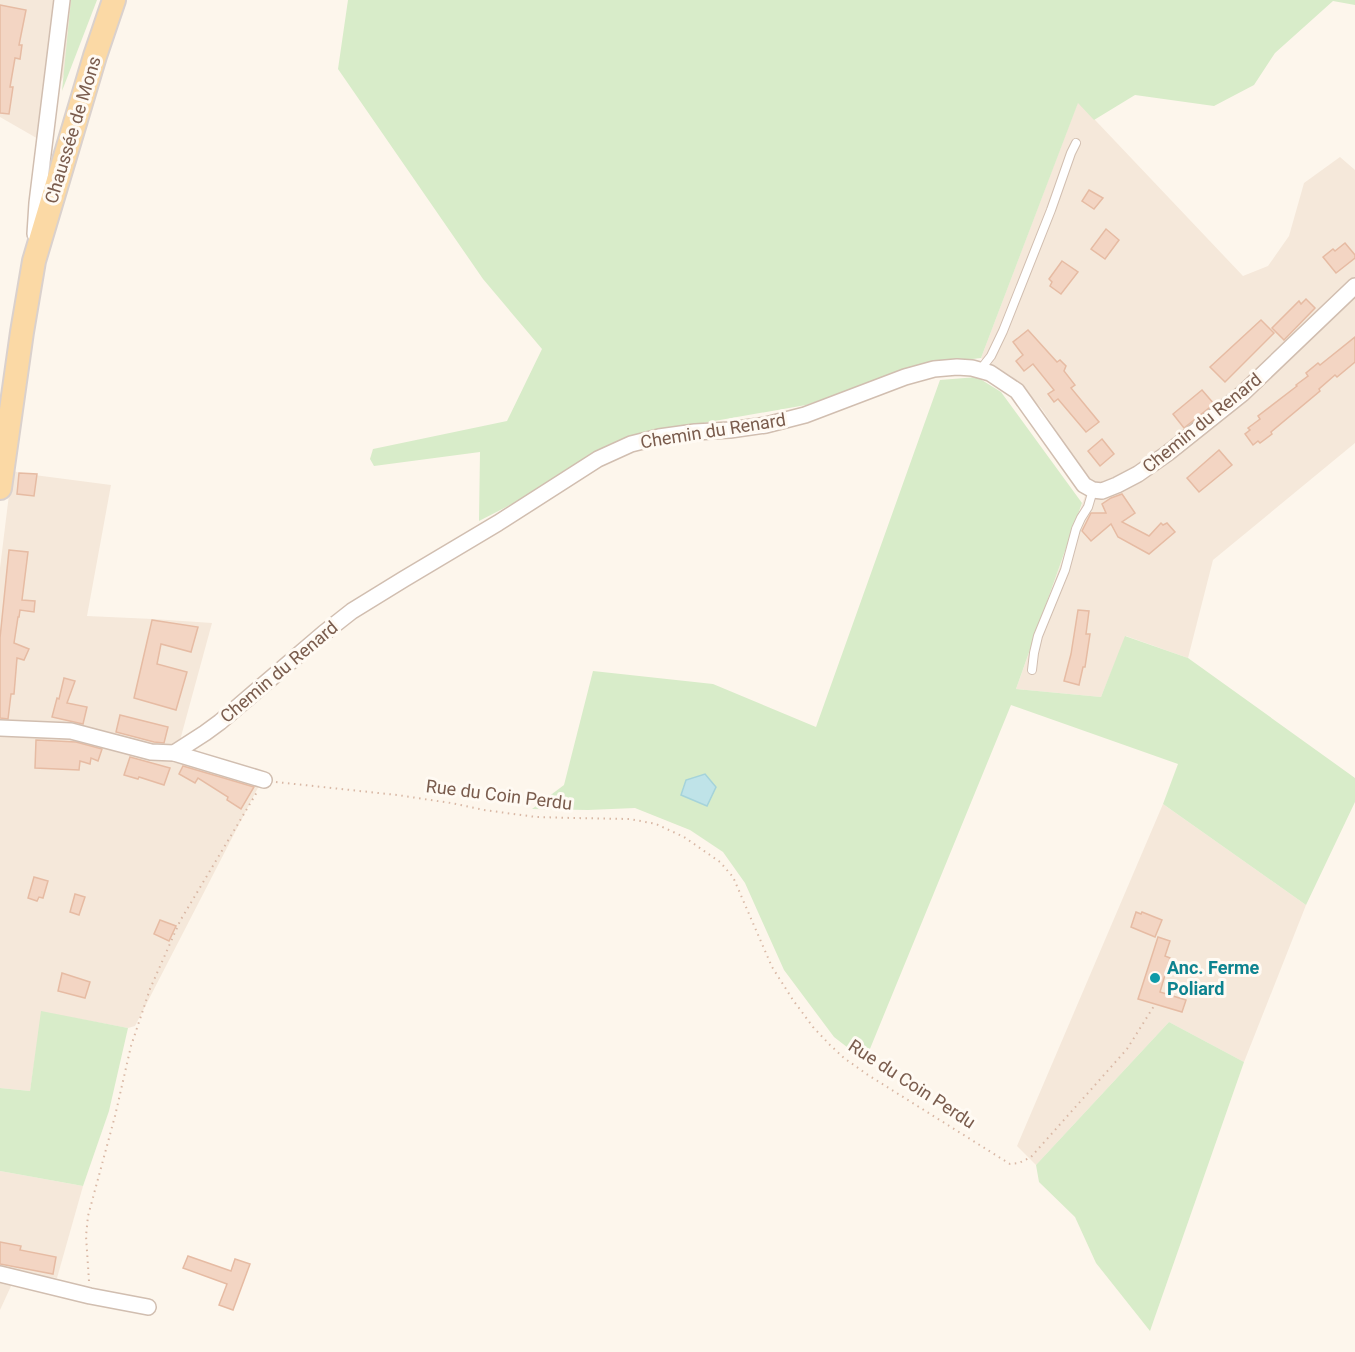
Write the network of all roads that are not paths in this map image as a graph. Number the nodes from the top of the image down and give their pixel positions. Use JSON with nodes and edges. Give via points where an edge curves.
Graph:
{"nodes":[{"id":1,"x":62,"y":0,"type":"edge"},
{"id":2,"x":114,"y":0,"type":"edge"},
{"id":3,"x":1076,"y":143,"type":"dead end"},
{"id":4,"x":34,"y":261,"type":"junction"},
{"id":5,"x":1355,"y":286,"type":"edge"},
{"id":6,"x":980,"y":370,"type":"junction"},
{"id":7,"x":0,"y":488,"type":"edge"},
{"id":8,"x":1093,"y":490,"type":"junction"},
{"id":9,"x":1032,"y":670,"type":"dead end"},
{"id":10,"x":0,"y":728,"type":"edge"},
{"id":11,"x":174,"y":753,"type":"junction"},
{"id":12,"x":264,"y":780,"type":"road end"},
{"id":13,"x":0,"y":1274,"type":"edge"},
{"id":14,"x":148,"y":1307,"type":"dead end"}],
"edges":[{"from":1,"to":4,"type":"street","name":"Chaussée de Mons","via":[[37,202]]},
{"from":2,"to":4,"type":"main road","name":"Chaussée de Mons"},
{"from":3,"to":6,"type":"lane","via":[[1003,331]]},
{"from":4,"to":7,"type":"main road","name":"Chaussée de Mons"},
{"from":5,"to":8,"type":"street","name":"Chemin du Renard","via":[[1242,394],[1168,453],[1117,485]]},
{"from":6,"to":8,"type":"street","name":"Chemin du Renard","via":[[1017,391],[1084,485]]},
{"from":6,"to":11,"type":"street","name":"Chemin du Renard","via":[[934,369],[795,418],[748,428],[659,437],[598,459],[352,611],[205,734]]},
{"from":8,"to":9,"type":"lane","via":[[1038,636]]},
{"from":10,"to":11,"type":"street","via":[[71,731],[151,752]]},
{"from":11,"to":12,"type":"street"},
{"from":13,"to":14,"type":"street"}]}
